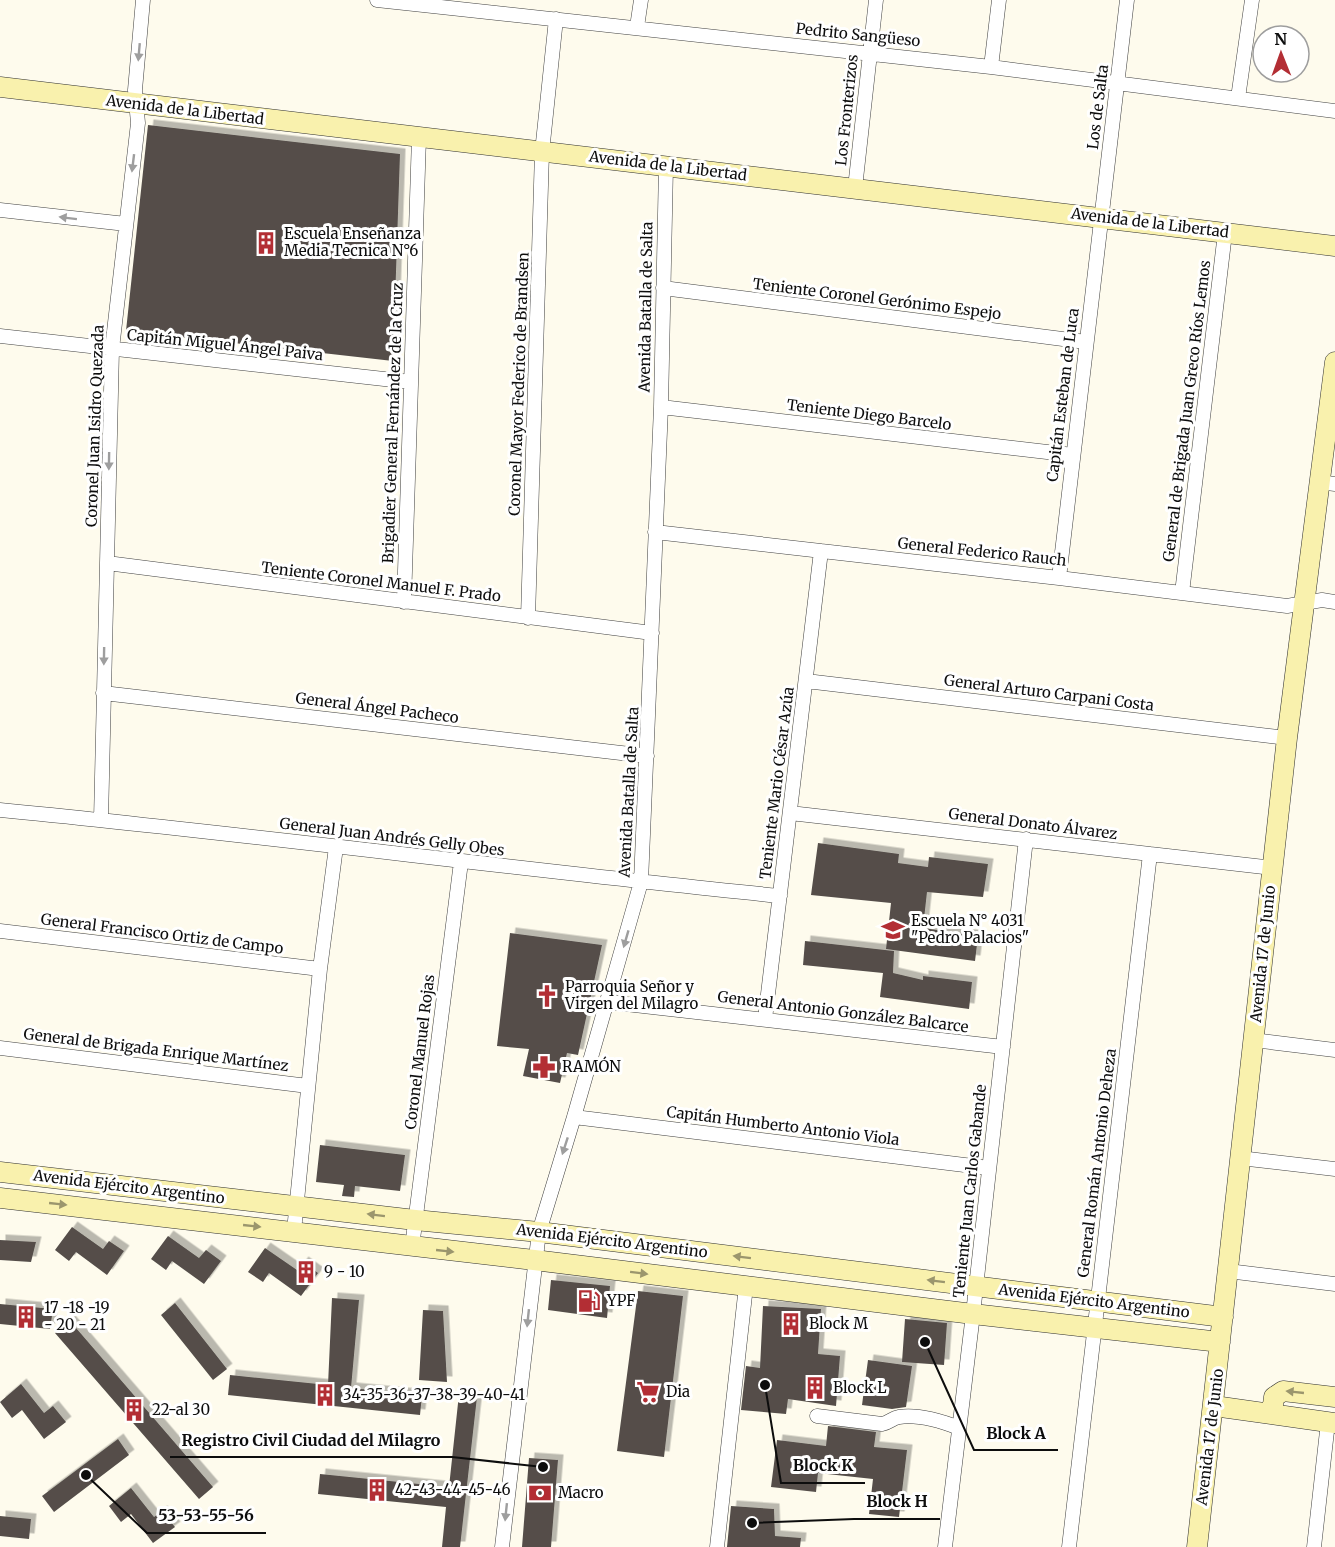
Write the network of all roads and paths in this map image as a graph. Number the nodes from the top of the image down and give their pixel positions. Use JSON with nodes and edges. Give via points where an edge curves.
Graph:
{"nodes":[{"id":1,"x":143,"y":0,"type":"edge"},
{"id":2,"x":377,"y":0,"type":"edge"},
{"id":3,"x":641,"y":0,"type":"edge"},
{"id":4,"x":876,"y":0,"type":"edge"},
{"id":5,"x":999,"y":0,"type":"edge"},
{"id":6,"x":1127,"y":0,"type":"edge"},
{"id":7,"x":1252,"y":0,"type":"edge"},
{"id":8,"x":503,"y":6,"type":"edge"},
{"id":9,"x":556,"y":19,"type":"junction"},
{"id":10,"x":637,"y":27,"type":"junction"},
{"id":11,"x":870,"y":53,"type":"junction"},
{"id":12,"x":991,"y":67,"type":"junction"},
{"id":13,"x":1118,"y":84,"type":"junction"},
{"id":14,"x":0,"y":87,"type":"edge"},
{"id":15,"x":1238,"y":98,"type":"junction"},
{"id":16,"x":137,"y":104,"type":"junction"},
{"id":17,"x":1335,"y":111,"type":"edge"},
{"id":18,"x":419,"y":137,"type":"junction"},
{"id":19,"x":542,"y":152,"type":"junction"},
{"id":20,"x":666,"y":166,"type":"junction"},
{"id":21,"x":855,"y":188,"type":"junction"},
{"id":22,"x":0,"y":210,"type":"edge"},
{"id":23,"x":1102,"y":217,"type":"junction"},
{"id":24,"x":126,"y":224,"type":"junction"},
{"id":25,"x":1225,"y":233,"type":"junction"},
{"id":26,"x":1335,"y":246,"type":"edge"},
{"id":27,"x":663,"y":288,"type":"junction"},
{"id":28,"x":0,"y":336,"type":"edge"},
{"id":29,"x":1086,"y":342,"type":"junction"},
{"id":30,"x":112,"y":349,"type":"junction"},
{"id":31,"x":1335,"y":362,"type":"edge"},
{"id":32,"x":1335,"y":368,"type":"edge"},
{"id":33,"x":411,"y":382,"type":"junction"},
{"id":34,"x":661,"y":407,"type":"junction"},
{"id":35,"x":1073,"y":455,"type":"junction"},
{"id":36,"x":1327,"y":483,"type":"edge"},
{"id":37,"x":656,"y":532,"type":"junction"},
{"id":38,"x":821,"y":551,"type":"junction"},
{"id":39,"x":106,"y":563,"type":"junction"},
{"id":40,"x":1059,"y":578,"type":"junction"},
{"id":41,"x":1182,"y":593,"type":"junction"},
{"id":42,"x":1335,"y":602,"type":"edge"},
{"id":43,"x":404,"y":603,"type":"junction"},
{"id":44,"x":1304,"y":603,"type":"junction"},
{"id":45,"x":528,"y":618,"type":"junction"},
{"id":46,"x":652,"y":633,"type":"junction"},
{"id":47,"x":806,"y":681,"type":"junction"},
{"id":48,"x":103,"y":693,"type":"junction"},
{"id":49,"x":1287,"y":738,"type":"junction"},
{"id":50,"x":648,"y":756,"type":"junction"},
{"id":51,"x":0,"y":810,"type":"edge"},
{"id":52,"x":790,"y":813,"type":"junction"},
{"id":53,"x":101,"y":819,"type":"junction"},
{"id":54,"x":1026,"y":839,"type":"junction"},
{"id":55,"x":336,"y":847,"type":"junction"},
{"id":56,"x":1150,"y":854,"type":"junction"},
{"id":57,"x":461,"y":862,"type":"junction"},
{"id":58,"x":1273,"y":868,"type":"junction"},
{"id":59,"x":641,"y":882,"type":"junction"},
{"id":60,"x":780,"y":896,"type":"junction"},
{"id":61,"x":0,"y":931,"type":"edge"},
{"id":62,"x":320,"y":969,"type":"junction"},
{"id":63,"x":608,"y":1002,"type":"junction"},
{"id":64,"x":765,"y":1019,"type":"junction"},
{"id":65,"x":1253,"y":1040,"type":"junction"},
{"id":66,"x":1003,"y":1047,"type":"junction"},
{"id":67,"x":0,"y":1048,"type":"edge"},
{"id":68,"x":1335,"y":1050,"type":"edge"},
{"id":69,"x":308,"y":1086,"type":"junction"},
{"id":70,"x":574,"y":1117,"type":"junction"},
{"id":71,"x":1240,"y":1158,"type":"junction"},
{"id":72,"x":989,"y":1168,"type":"junction"},
{"id":73,"x":1335,"y":1169,"type":"edge"},
{"id":74,"x":0,"y":1172,"type":"edge"},
{"id":75,"x":0,"y":1198,"type":"edge"},
{"id":76,"x":296,"y":1206,"type":"junction"},
{"id":77,"x":415,"y":1220,"type":"junction"},
{"id":78,"x":294,"y":1231,"type":"junction"},
{"id":79,"x":539,"y":1232,"type":"junction"},
{"id":80,"x":412,"y":1247,"type":"junction"},
{"id":81,"x":534,"y":1260,"type":"junction"},
{"id":82,"x":1228,"y":1271,"type":"junction"},
{"id":83,"x":1335,"y":1284,"type":"edge"},
{"id":84,"x":746,"y":1286,"type":"junction"},
{"id":85,"x":976,"y":1286,"type":"junction"},
{"id":86,"x":1096,"y":1302,"type":"junction"},
{"id":87,"x":973,"y":1314,"type":"junction"},
{"id":88,"x":1223,"y":1317,"type":"junction"},
{"id":89,"x":1093,"y":1327,"type":"junction"},
{"id":90,"x":1220,"y":1342,"type":"junction"},
{"id":91,"x":1335,"y":1397,"type":"edge"},
{"id":92,"x":1214,"y":1406,"type":"junction"},
{"id":93,"x":1272,"y":1413,"type":"junction"},
{"id":94,"x":817,"y":1416,"type":"dead end"},
{"id":95,"x":1332,"y":1422,"type":"edge"},
{"id":96,"x":959,"y":1428,"type":"junction"},
{"id":97,"x":502,"y":1547,"type":"edge"},
{"id":98,"x":717,"y":1547,"type":"edge"},
{"id":99,"x":945,"y":1547,"type":"edge"},
{"id":100,"x":1069,"y":1547,"type":"edge"},
{"id":101,"x":1197,"y":1547,"type":"edge"},
{"id":102,"x":1314,"y":1547,"type":"edge"}],
"edges":[{"from":1,"to":16,"type":"street","name":"Coronel Juan Isidro Quezada","one_way":true},
{"from":2,"to":8,"type":"street","name":"Pedrito Sangüeso"},
{"from":3,"to":10,"type":"street"},
{"from":4,"to":11,"type":"street","name":"Los Fronterizos"},
{"from":5,"to":12,"type":"street"},
{"from":6,"to":13,"type":"street","name":"Los de Salta"},
{"from":7,"to":15,"type":"street"},
{"from":8,"to":9,"type":"street","name":"Pedrito Sangüeso"},
{"from":9,"to":10,"type":"street","name":"Pedrito Sangüeso"},
{"from":9,"to":19,"type":"street","name":"Coronel Mayor Federico de Brandsen"},
{"from":10,"to":11,"type":"street","name":"Pedrito Sangüeso"},
{"from":11,"to":12,"type":"street","name":"Pedrito Sangüeso"},
{"from":11,"to":21,"type":"street","name":"Los Fronterizos"},
{"from":12,"to":13,"type":"street","name":"Pedrito Sangüeso"},
{"from":13,"to":15,"type":"street","name":"Pedrito Sangüeso"},
{"from":13,"to":23,"type":"street","name":"Los de Salta"},
{"from":14,"to":16,"type":"street","name":"Avenida de la Libertad"},
{"from":15,"to":17,"type":"street","name":"Pedrito Sangüeso"},
{"from":16,"to":18,"type":"street","name":"Avenida de la Libertad"},
{"from":16,"to":24,"type":"street","name":"Coronel Juan Isidro Quezada","one_way":true},
{"from":18,"to":19,"type":"street","name":"Avenida de la Libertad"},
{"from":18,"to":33,"type":"street","name":"Brigadier General Fernández de la Cruz"},
{"from":19,"to":20,"type":"street","name":"Avenida de la Libertad"},
{"from":19,"to":45,"type":"street","name":"Coronel Mayor Federico de Brandsen"},
{"from":20,"to":21,"type":"street","name":"Avenida de la Libertad"},
{"from":20,"to":27,"type":"street","name":"Avenida Batalla de Salta"},
{"from":21,"to":23,"type":"street","name":"Avenida de la Libertad"},
{"from":24,"to":22,"type":"street","one_way":true},
{"from":23,"to":25,"type":"street","name":"Avenida de la Libertad"},
{"from":23,"to":29,"type":"street","name":"Capitán Esteban de Luca"},
{"from":24,"to":30,"type":"street","name":"Coronel Juan Isidro Quezada"},
{"from":25,"to":26,"type":"street","name":"Avenida de la Libertad"},
{"from":25,"to":41,"type":"street","name":"General de Brigada Juan Greco Ríos Lemos"},
{"from":27,"to":29,"type":"street","name":"Teniente Coronel Gerónimo Espejo"},
{"from":27,"to":34,"type":"street","name":"Avenida Batalla de Salta"},
{"from":28,"to":30,"type":"street","name":"Capitán Miguel Ángel Paiva"},
{"from":29,"to":35,"type":"street","name":"Capitán Esteban de Luca"},
{"from":30,"to":33,"type":"street","name":"Capitán Miguel Ángel Paiva"},
{"from":30,"to":39,"type":"street","name":"Coronel Juan Isidro Quezada","one_way":true},
{"from":31,"to":32,"type":"street","name":"Avenida 17 de Junio"},
{"from":32,"to":36,"type":"street","name":"Avenida 17 de Junio"},
{"from":33,"to":43,"type":"street","name":"Brigadier General Fernández de la Cruz"},
{"from":34,"to":35,"type":"street","name":"Teniente Diego Barcelo"},
{"from":34,"to":37,"type":"street","name":"Avenida Batalla de Salta"},
{"from":35,"to":40,"type":"street","name":"Capitán Esteban de Luca"},
{"from":36,"to":44,"type":"street","name":"Avenida 17 de Junio"},
{"from":37,"to":38,"type":"street","name":"General Federico Rauch"},
{"from":37,"to":46,"type":"street","name":"Avenida Batalla de Salta"},
{"from":38,"to":40,"type":"street","name":"General Federico Rauch"},
{"from":38,"to":47,"type":"street","name":"Teniente Mario César Azúa"},
{"from":39,"to":43,"type":"street","name":"Teniente Coronel Manuel F. Prado"},
{"from":39,"to":48,"type":"street","name":"Coronel Juan Isidro Quezada","one_way":true},
{"from":40,"to":41,"type":"street","name":"General Federico Rauch"},
{"from":41,"to":44,"type":"street","name":"General Federico Rauch","via":[[1287,606]]},
{"from":42,"to":44,"type":"street","name":"General Federico Rauch"},
{"from":43,"to":45,"type":"street","name":"Teniente Coronel Manuel F. Prado"},
{"from":44,"to":49,"type":"street","name":"Avenida 17 de Junio"},
{"from":45,"to":46,"type":"street","name":"Teniente Coronel Manuel F. Prado"},
{"from":46,"to":50,"type":"street","name":"Avenida Batalla de Salta"},
{"from":47,"to":49,"type":"street","name":"General Arturo Carpani Costa"},
{"from":47,"to":52,"type":"street","name":"Teniente Mario César Azúa"},
{"from":48,"to":50,"type":"street","name":"General Ángel Pacheco"},
{"from":48,"to":53,"type":"street","name":"Coronel Juan Isidro Quezada"},
{"from":49,"to":58,"type":"street","name":"Avenida 17 de Junio"},
{"from":50,"to":59,"type":"street","name":"Avenida Batalla de Salta"},
{"from":51,"to":53,"type":"street","name":"General Juan Andrés Gelly Obes"},
{"from":52,"to":54,"type":"street","name":"General Donato Álvarez"},
{"from":52,"to":60,"type":"street","name":"Teniente Mario César Azúa"},
{"from":53,"to":55,"type":"street","name":"General Juan Andrés Gelly Obes"},
{"from":54,"to":56,"type":"street","name":"General Donato Álvarez"},
{"from":54,"to":66,"type":"street","name":"Teniente Juan Carlos Gabande"},
{"from":55,"to":57,"type":"street","name":"General Juan Andrés Gelly Obes"},
{"from":55,"to":62,"type":"street"},
{"from":56,"to":58,"type":"street","name":"General Donato Álvarez"},
{"from":56,"to":86,"type":"street","name":"General Román Antonio Deheza"},
{"from":57,"to":59,"type":"street","name":"General Juan Andrés Gelly Obes"},
{"from":57,"to":77,"type":"street","name":"Coronel Manuel Rojas"},
{"from":58,"to":65,"type":"street","name":"Avenida 17 de Junio"},
{"from":59,"to":60,"type":"street","name":"General Juan Andrés Gelly Obes"},
{"from":59,"to":63,"type":"street","name":"Avenida Batalla de Salta","one_way":true},
{"from":60,"to":64,"type":"street","name":"Teniente Mario César Azúa"},
{"from":61,"to":62,"type":"street","name":"General Francisco Ortiz de Campo"},
{"from":62,"to":69,"type":"street"},
{"from":63,"to":64,"type":"street","name":"General Antonio González Balcarce"},
{"from":63,"to":70,"type":"street","name":"Avenida Batalla de Salta"},
{"from":64,"to":66,"type":"street","name":"General Antonio González Balcarce"},
{"from":65,"to":68,"type":"street"},
{"from":65,"to":71,"type":"street","name":"Avenida 17 de Junio"},
{"from":66,"to":72,"type":"street","name":"Teniente Juan Carlos Gabande"},
{"from":67,"to":69,"type":"street","name":"General de Brigada Enrique Martínez"},
{"from":69,"to":76,"type":"street"},
{"from":70,"to":72,"type":"street","name":"Capitán Humberto Antonio Viola"},
{"from":70,"to":79,"type":"street","name":"Avenida Batalla de Salta","one_way":true},
{"from":71,"to":73,"type":"street"},
{"from":71,"to":82,"type":"street","name":"Avenida 17 de Junio"},
{"from":72,"to":85,"type":"street","name":"Teniente Juan Carlos Gabande"},
{"from":74,"to":76,"type":"street","name":"Avenida Ejército Argentino"},
{"from":75,"to":78,"type":"street","name":"Avenida Ejército Argentino","one_way":true},
{"from":77,"to":76,"type":"street","name":"Avenida Ejército Argentino","one_way":true},
{"from":76,"to":78,"type":"street"},
{"from":77,"to":79,"type":"street","name":"Avenida Ejército Argentino"},
{"from":77,"to":80,"type":"street","name":"Coronel Manuel Rojas"},
{"from":78,"to":80,"type":"street","name":"Avenida Ejército Argentino"},
{"from":79,"to":81,"type":"street","name":"Avenida Batalla de Salta"},
{"from":85,"to":79,"type":"street","name":"Avenida Ejército Argentino","one_way":true},
{"from":80,"to":81,"type":"street","name":"Avenida Ejército Argentino","one_way":true},
{"from":81,"to":84,"type":"street","name":"Avenida Ejército Argentino","one_way":true},
{"from":81,"to":97,"type":"street","name":"Avenida Batalla de Salta","one_way":true},
{"from":82,"to":83,"type":"street"},
{"from":82,"to":88,"type":"street","name":"Avenida 17 de Junio"},
{"from":84,"to":87,"type":"street","name":"Avenida Ejército Argentino"},
{"from":84,"to":98,"type":"street"},
{"from":85,"to":86,"type":"street","name":"Avenida Ejército Argentino"},
{"from":85,"to":87,"type":"street","name":"Teniente Juan Carlos Gabande"},
{"from":86,"to":88,"type":"street","name":"Avenida Ejército Argentino"},
{"from":86,"to":89,"type":"street","name":"General Román Antonio Deheza"},
{"from":87,"to":89,"type":"street","name":"Avenida Ejército Argentino"},
{"from":87,"to":96,"type":"street","name":"Teniente Juan Carlos Gabande"},
{"from":88,"to":90,"type":"street","name":"Avenida 17 de Junio"},
{"from":89,"to":90,"type":"street","name":"Avenida Ejército Argentino"},
{"from":89,"to":100,"type":"street","name":"General Román Antonio Deheza"},
{"from":90,"to":92,"type":"street","name":"Avenida 17 de Junio"},
{"from":91,"to":93,"type":"street","one_way":true,"via":[[1282,1391],[1274,1397]]},
{"from":92,"to":93,"type":"street"},
{"from":92,"to":101,"type":"street","name":"Avenida 17 de Junio"},
{"from":93,"to":95,"type":"street"},
{"from":94,"to":96,"type":"street","via":[[882,1424],[899,1417],[933,1419]]},
{"from":95,"to":102,"type":"street"},
{"from":96,"to":99,"type":"street","name":"Teniente Juan Carlos Gabande"}]}
